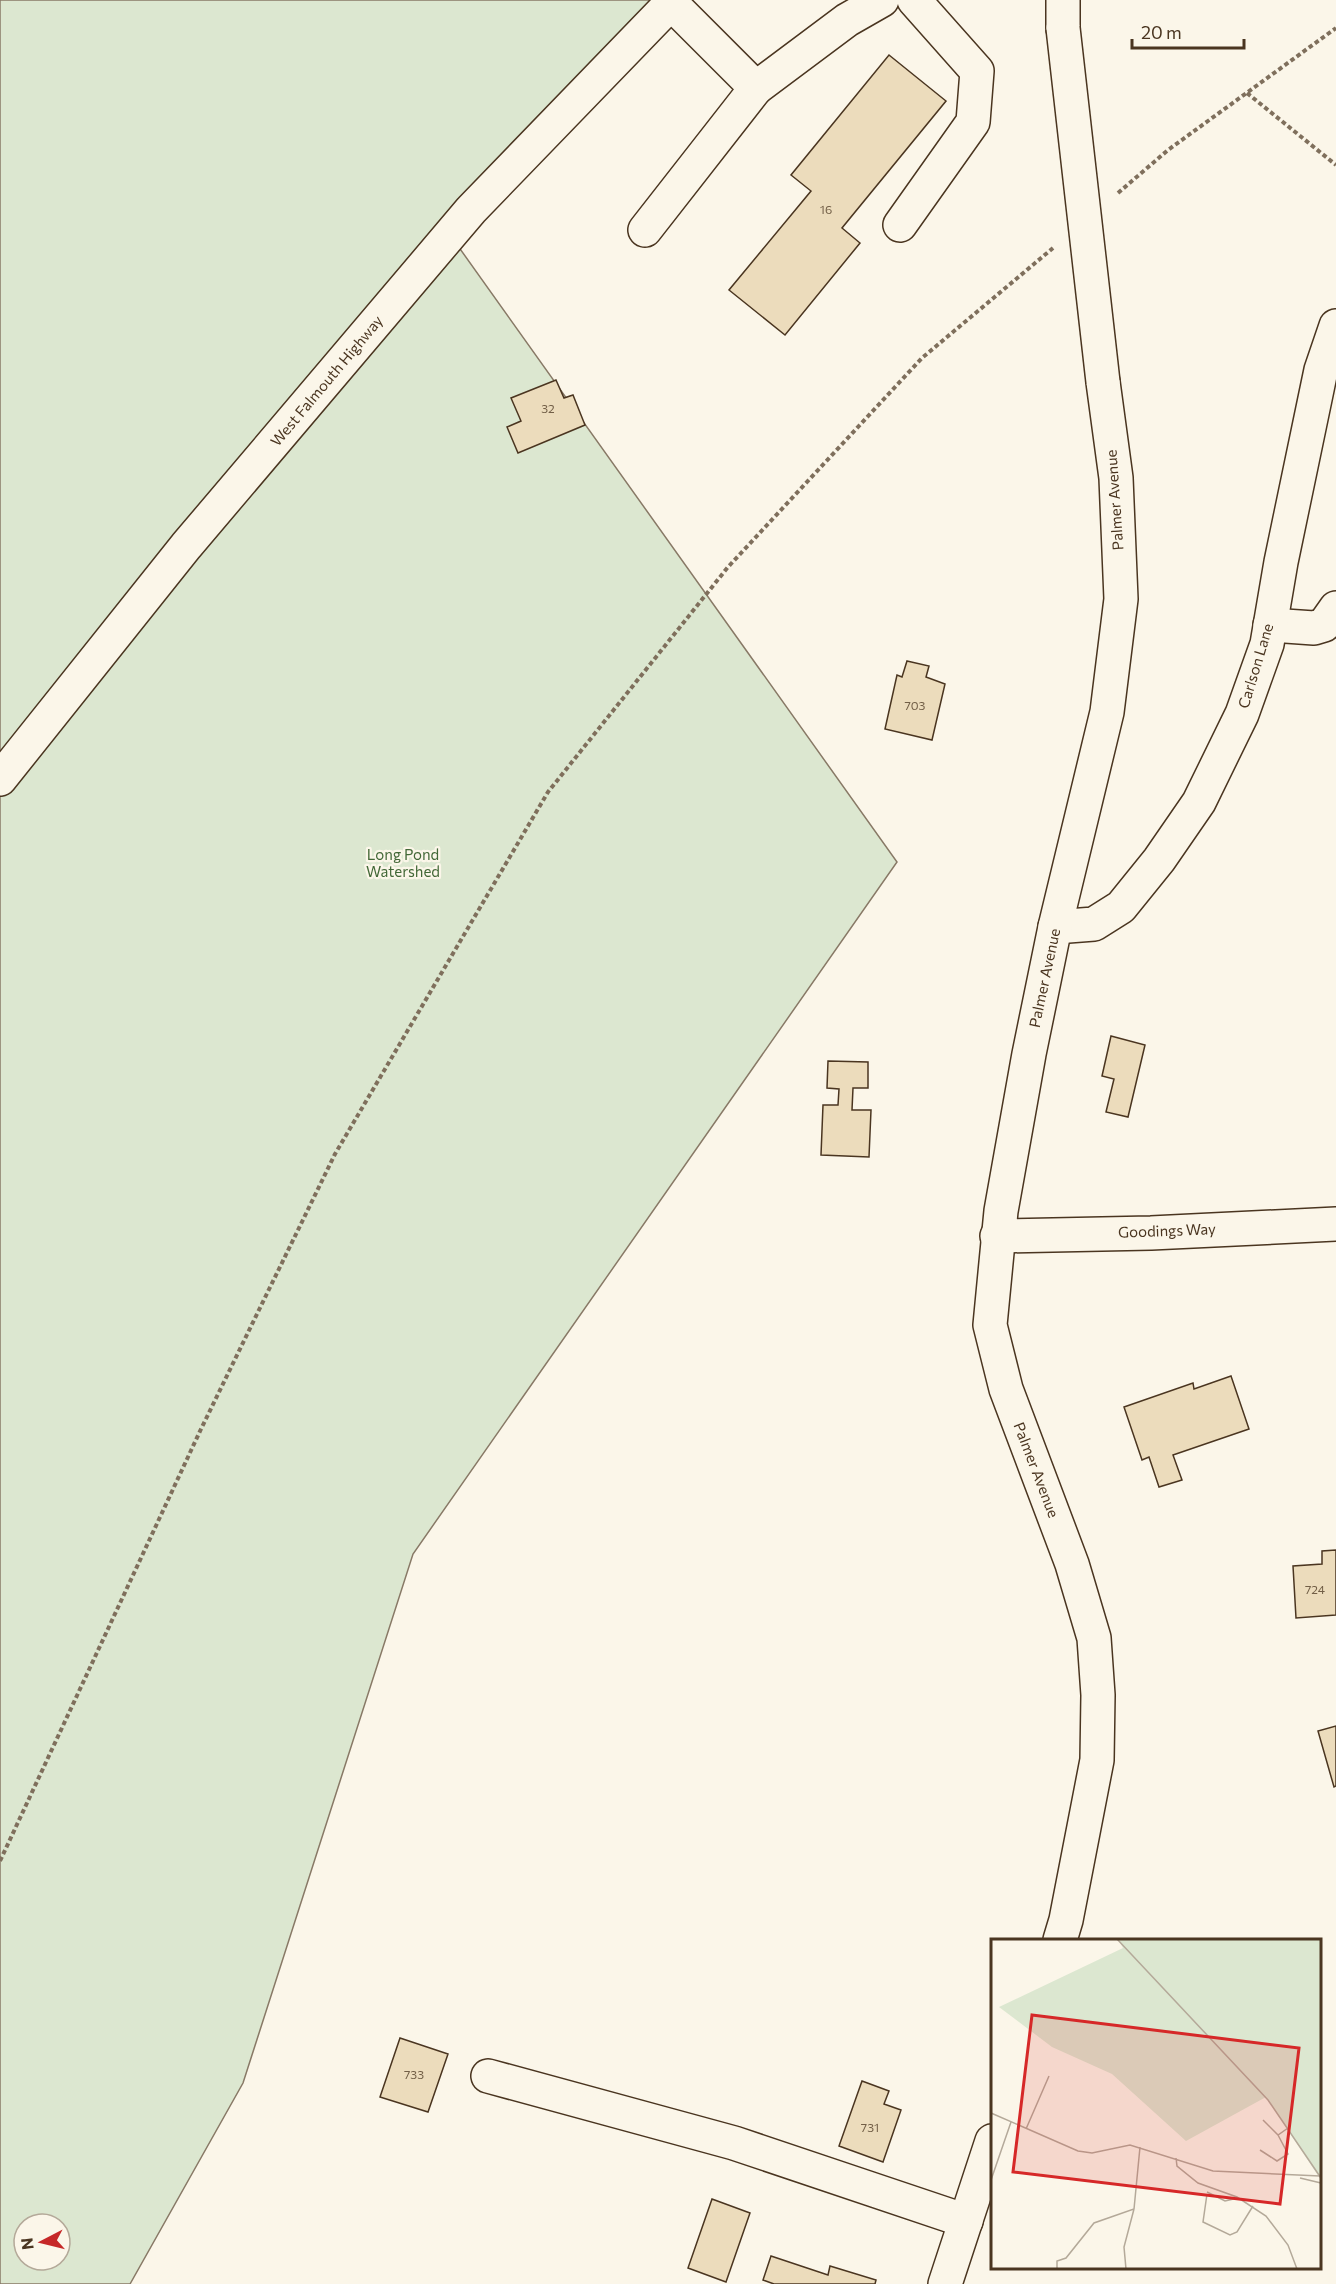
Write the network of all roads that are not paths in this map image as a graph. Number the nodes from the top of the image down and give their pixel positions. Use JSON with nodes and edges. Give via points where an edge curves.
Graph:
{"nodes":[{"id":1,"x":882,"y":0,"type":"edge"},
{"id":2,"x":914,"y":0,"type":"edge"},
{"id":3,"x":672,"y":1,"type":"edge"},
{"id":4,"x":1063,"y":14,"type":"edge"},
{"id":5,"x":756,"y":88,"type":"junction"},
{"id":6,"x":900,"y":225,"type":"dead end"},
{"id":7,"x":645,"y":230,"type":"dead end"},
{"id":8,"x":1336,"y":326,"type":"edge"},
{"id":9,"x":1330,"y":369,"type":"edge"},
{"id":10,"x":1332,"y":620,"type":"edge"},
{"id":11,"x":1270,"y":625,"type":"junction"},
{"id":12,"x":0,"y":779,"type":"edge"},
{"id":13,"x":1055,"y":927,"type":"junction"},
{"id":14,"x":1336,"y":1224,"type":"edge"},
{"id":15,"x":997,"y":1236,"type":"junction"},
{"id":16,"x":1061,"y":1939,"type":"edge"},
{"id":17,"x":488,"y":2076,"type":"dead end"},
{"id":18,"x":991,"y":2147,"type":"edge"},
{"id":19,"x":966,"y":2221,"type":"junction"},
{"id":20,"x":945,"y":2284,"type":"edge"}],
"edges":[{"from":1,"to":5,"type":"main road","via":[[848,20]]},
{"from":2,"to":6,"type":"main road","via":[[977,71],[974,122]]},
{"from":3,"to":5,"type":"main road"},
{"from":3,"to":12,"type":"main road","name":"West Falmouth Highway","via":[[471,210],[186,546]]},
{"from":4,"to":13,"type":"main road","name":"Palmer Avenue","bridge":true,"via":[[1116,478],[1120,599],[1107,712]]},
{"from":5,"to":7,"type":"main road"},
{"from":8,"to":9,"type":"main road","name":"Carlson Lane"},
{"from":9,"to":11,"type":"main road","name":"Carlson Lane","via":[[1281,562]]},
{"from":10,"to":11,"type":"main road","via":[[1314,628]]},
{"from":11,"to":13,"type":"main road","name":"Carlson Lane","via":[[1242,714],[1199,802],[1160,860],[1121,907],[1094,924]]},
{"from":13,"to":15,"type":"main road","name":"Palmer Avenue"},
{"from":14,"to":15,"type":"main road","name":"Goodings Way"},
{"from":15,"to":16,"type":"main road","name":"Palmer Avenue","via":[[990,1325],[1006,1389],[1072,1564],[1094,1638],[1097,1760]]},
{"from":17,"to":19,"type":"main road","via":[[734,2143]]},
{"from":18,"to":19,"type":"main road"},
{"from":19,"to":20,"type":"main road"}]}
